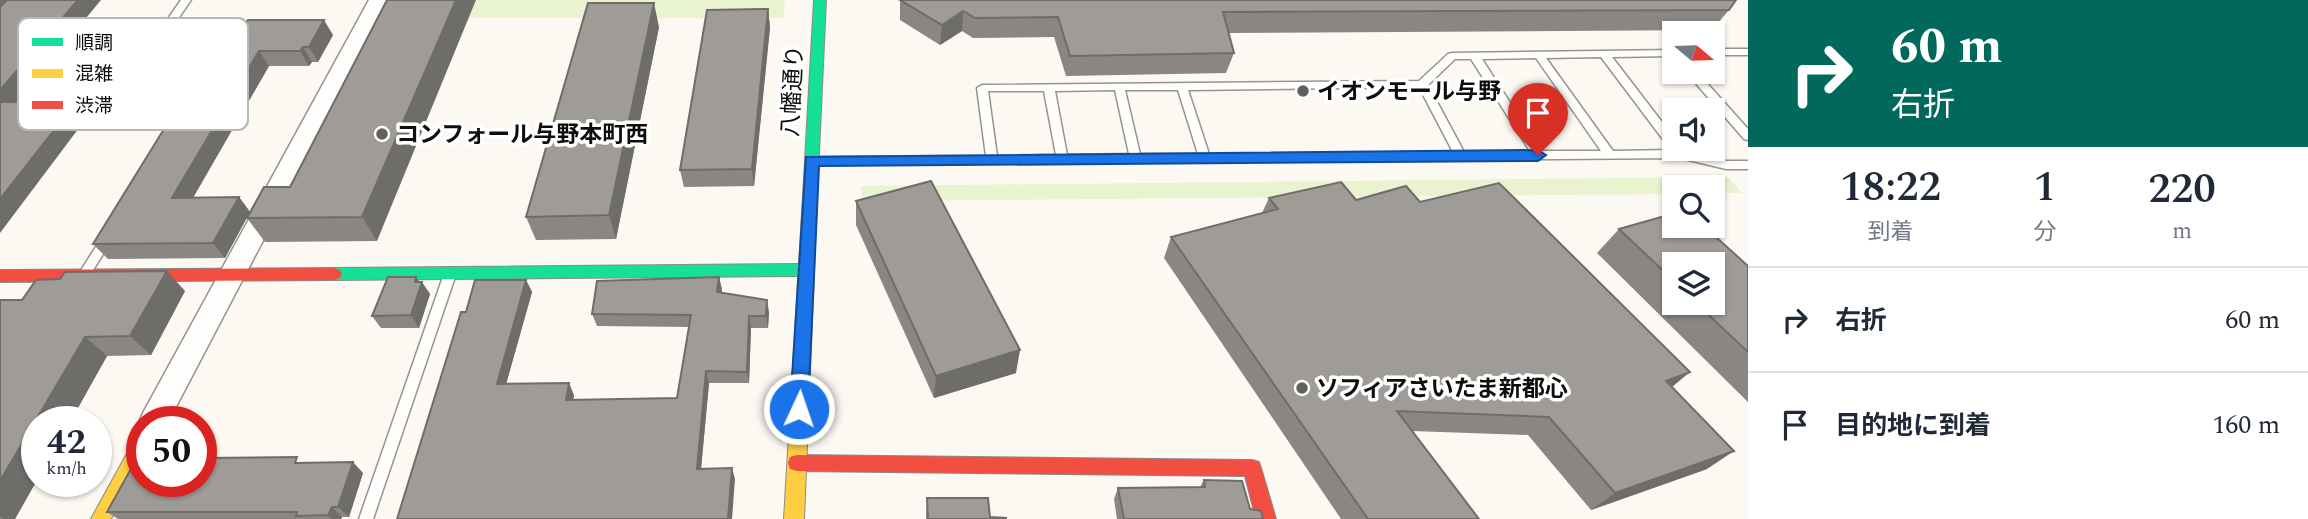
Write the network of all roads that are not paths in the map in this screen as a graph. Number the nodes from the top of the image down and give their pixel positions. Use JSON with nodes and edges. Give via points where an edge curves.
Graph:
{"nodes":[{"id":1,"x":186,"y":0,"type":"edge"},
{"id":2,"x":379,"y":0,"type":"edge"},
{"id":3,"x":820,"y":0,"type":"edge"},
{"id":4,"x":173,"y":18,"type":"edge"},
{"id":5,"x":1726,"y":52,"type":"edge"},
{"id":6,"x":1744,"y":52,"type":"edge"},
{"id":7,"x":1662,"y":53,"type":"edge"},
{"id":8,"x":1604,"y":54,"type":"junction"},
{"id":9,"x":1474,"y":55,"type":"junction"},
{"id":10,"x":1539,"y":55,"type":"junction"},
{"id":11,"x":1748,"y":61,"type":"edge"},
{"id":12,"x":1422,"y":84,"type":"junction"},
{"id":13,"x":1702,"y":84,"type":"edge"},
{"id":14,"x":1119,"y":86,"type":"junction"},
{"id":15,"x":1182,"y":86,"type":"junction"},
{"id":16,"x":1049,"y":87,"type":"junction"},
{"id":17,"x":1662,"y":130,"type":"edge"},
{"id":18,"x":1748,"y":136,"type":"edge"},
{"id":19,"x":1662,"y":151,"type":"edge"},
{"id":20,"x":1538,"y":155,"type":"junction"},
{"id":21,"x":1610,"y":155,"type":"junction"},
{"id":22,"x":1461,"y":156,"type":"junction"},
{"id":23,"x":1135,"y":158,"type":"junction"},
{"id":24,"x":1205,"y":158,"type":"junction"},
{"id":25,"x":1062,"y":159,"type":"junction"},
{"id":26,"x":992,"y":160,"type":"junction"},
{"id":27,"x":812,"y":161,"type":"junction"},
{"id":28,"x":1713,"y":161,"type":"edge"},
{"id":29,"x":1748,"y":165,"type":"edge"},
{"id":30,"x":112,"y":230,"type":"edge"},
{"id":31,"x":806,"y":270,"type":"junction"},
{"id":32,"x":450,"y":274,"type":"junction"},
{"id":33,"x":84,"y":275,"type":"junction"},
{"id":34,"x":232,"y":275,"type":"junction"},
{"id":35,"x":0,"y":276,"type":"edge"},
{"id":36,"x":162,"y":406,"type":"edge"},
{"id":37,"x":797,"y":463,"type":"junction"},
{"id":38,"x":126,"y":473,"type":"edge"},
{"id":39,"x":101,"y":519,"type":"edge"},
{"id":40,"x":366,"y":519,"type":"edge"},
{"id":41,"x":794,"y":519,"type":"edge"},
{"id":42,"x":1266,"y":519,"type":"edge"}],
"edges":[{"from":1,"to":4,"type":"lane"},
{"from":2,"to":34,"type":"street"},
{"from":3,"to":27,"type":"street","name":"八幡通り"},
{"from":5,"to":6,"type":"lane"},
{"from":6,"to":11,"type":"lane"},
{"from":7,"to":8,"type":"lane"},
{"from":8,"to":10,"type":"lane"},
{"from":8,"to":17,"type":"lane"},
{"from":9,"to":10,"type":"lane"},
{"from":9,"to":12,"type":"lane","via":[[1452,56]]},
{"from":9,"to":20,"type":"lane"},
{"from":10,"to":21,"type":"lane"},
{"from":12,"to":15,"type":"lane"},
{"from":12,"to":22,"type":"lane"},
{"from":13,"to":18,"type":"lane"},
{"from":14,"to":15,"type":"lane"},
{"from":14,"to":16,"type":"lane"},
{"from":14,"to":23,"type":"lane"},
{"from":15,"to":24,"type":"lane"},
{"from":16,"to":25,"type":"lane"},
{"from":16,"to":26,"type":"lane","via":[[982,88]]},
{"from":19,"to":21,"type":"lane"},
{"from":20,"to":21,"type":"lane"},
{"from":20,"to":22,"type":"lane"},
{"from":22,"to":24,"type":"lane"},
{"from":23,"to":24,"type":"lane"},
{"from":23,"to":25,"type":"lane"},
{"from":25,"to":26,"type":"lane"},
{"from":26,"to":27,"type":"lane"},
{"from":27,"to":31,"type":"street","name":"八幡通り"},
{"from":28,"to":29,"type":"lane"},
{"from":30,"to":33,"type":"lane"},
{"from":31,"to":32,"type":"street"},
{"from":31,"to":37,"type":"street","name":"八幡通り"},
{"from":32,"to":34,"type":"street"},
{"from":32,"to":40,"type":"lane"},
{"from":33,"to":34,"type":"street"},
{"from":33,"to":35,"type":"street"},
{"from":34,"to":36,"type":"street"},
{"from":37,"to":41,"type":"street","name":"八幡通り"},
{"from":37,"to":42,"type":"street","via":[[1252,468]]},
{"from":38,"to":39,"type":"street"}]}
